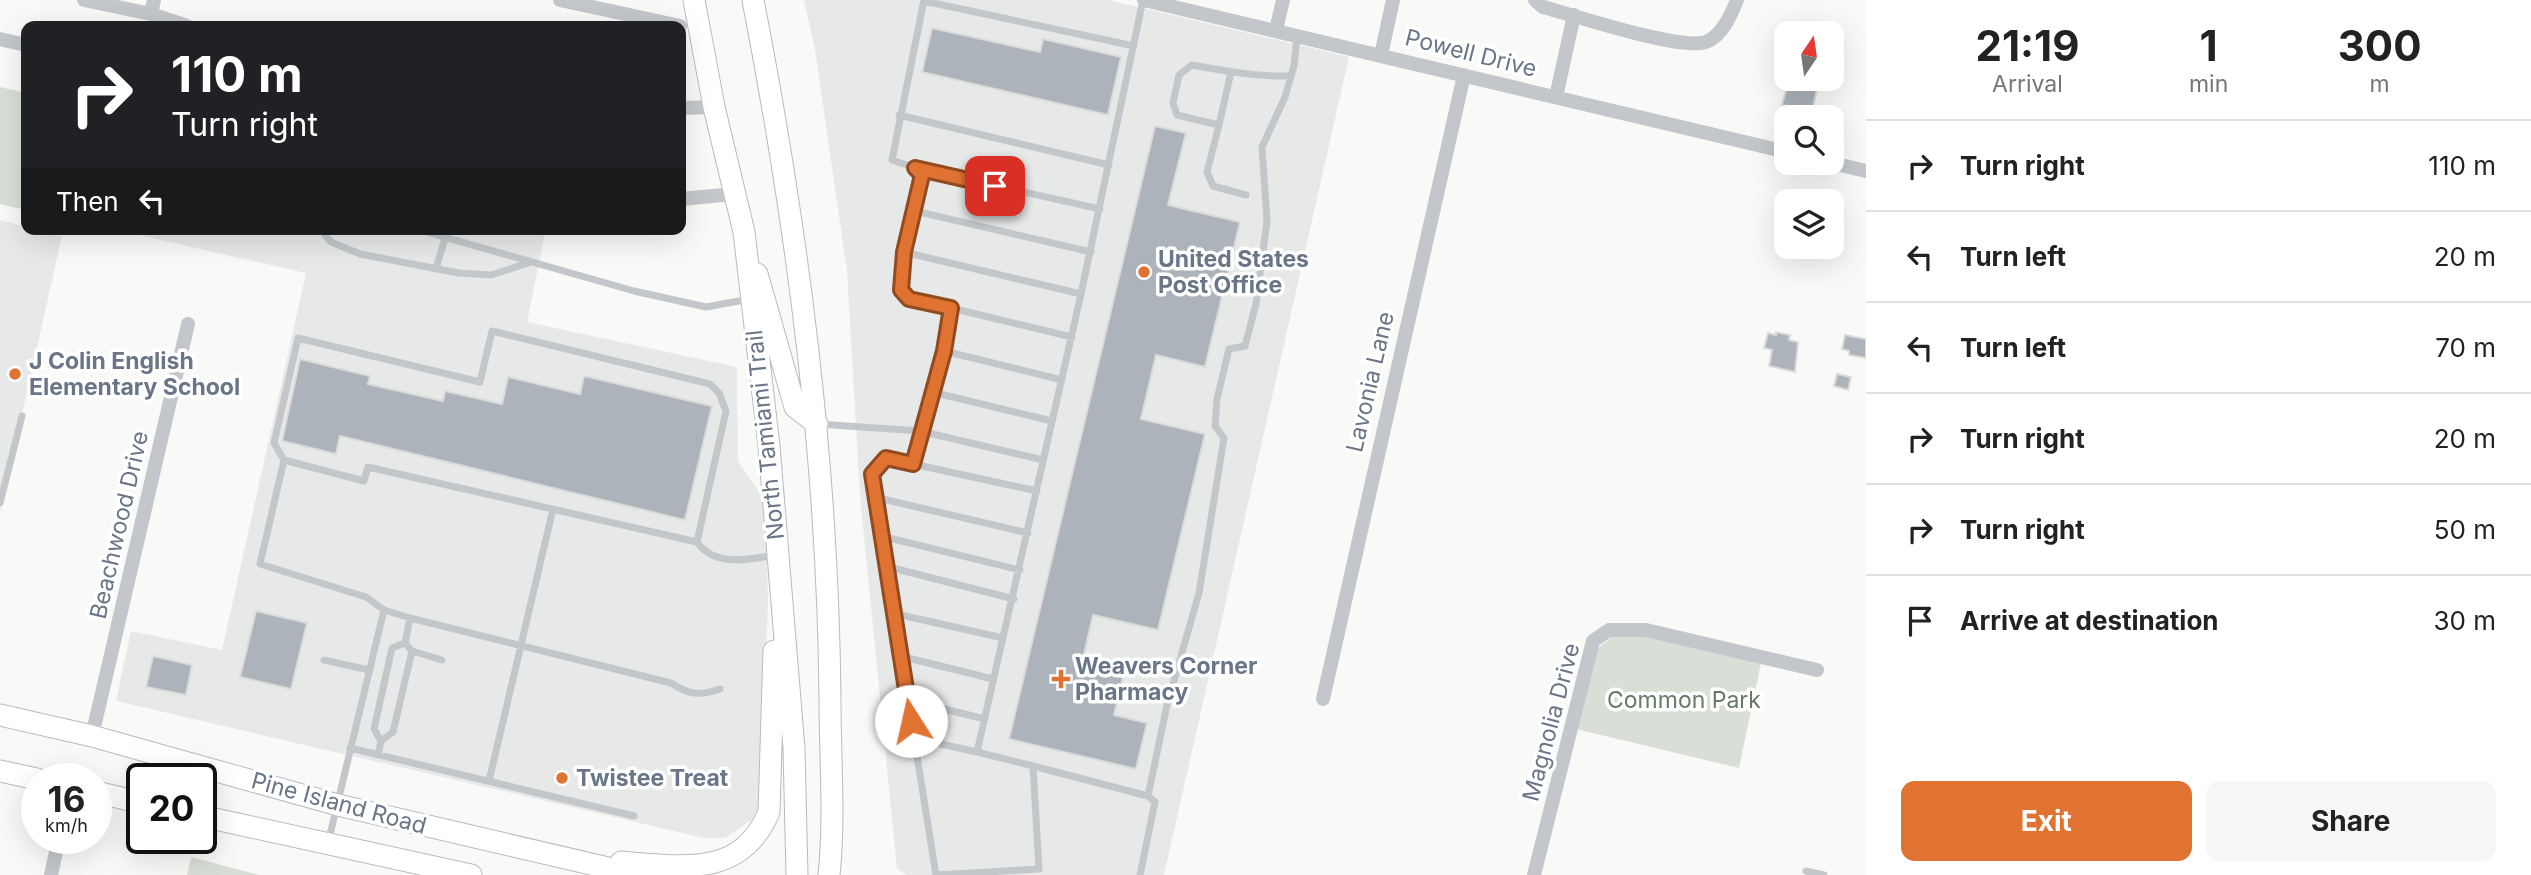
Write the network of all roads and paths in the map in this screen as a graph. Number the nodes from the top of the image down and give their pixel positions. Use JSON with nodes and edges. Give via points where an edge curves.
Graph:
{"nodes":[{"id":1,"x":84,"y":0,"type":"edge"},
{"id":2,"x":560,"y":0,"type":"edge"},
{"id":3,"x":694,"y":0,"type":"edge"},
{"id":4,"x":753,"y":0,"type":"edge"},
{"id":5,"x":924,"y":0,"type":"edge"},
{"id":6,"x":1143,"y":0,"type":"edge"},
{"id":7,"x":1283,"y":0,"type":"edge"},
{"id":8,"x":1393,"y":0,"type":"edge"},
{"id":9,"x":1535,"y":0,"type":"edge"},
{"id":10,"x":1737,"y":0,"type":"edge"},
{"id":11,"x":1173,"y":3,"type":"edge"},
{"id":12,"x":152,"y":7,"type":"edge"},
{"id":13,"x":1574,"y":15,"type":"junction"},
{"id":14,"x":178,"y":21,"type":"edge"},
{"id":15,"x":654,"y":21,"type":"edge"},
{"id":16,"x":686,"y":28,"type":"edge"},
{"id":17,"x":1276,"y":30,"type":"junction"},
{"id":18,"x":1297,"y":36,"type":"junction"},
{"id":19,"x":0,"y":39,"type":"edge"},
{"id":20,"x":21,"y":44,"type":"edge"},
{"id":21,"x":1134,"y":46,"type":"junction"},
{"id":22,"x":1381,"y":55,"type":"junction"},
{"id":23,"x":1231,"y":72,"type":"junction"},
{"id":24,"x":1464,"y":75,"type":"junction"},
{"id":25,"x":1291,"y":76,"type":"junction"},
{"id":26,"x":1556,"y":97,"type":"junction"},
{"id":27,"x":714,"y":107,"type":"junction"},
{"id":28,"x":686,"y":108,"type":"edge"},
{"id":29,"x":899,"y":115,"type":"junction"},
{"id":30,"x":1219,"y":125,"type":"junction"},
{"id":31,"x":1774,"y":149,"type":"edge"},
{"id":32,"x":1109,"y":165,"type":"junction"},
{"id":33,"x":1844,"y":166,"type":"edge"},
{"id":34,"x":915,"y":168,"type":"junction"},
{"id":35,"x":1866,"y":171,"type":"edge"},
{"id":36,"x":734,"y":194,"type":"junction"},
{"id":37,"x":1246,"y":195,"type":"dead end"},
{"id":38,"x":686,"y":199,"type":"edge"},
{"id":39,"x":1100,"y":209,"type":"junction"},
{"id":40,"x":915,"y":211,"type":"junction"},
{"id":41,"x":744,"y":232,"type":"junction"},
{"id":42,"x":325,"y":235,"type":"edge"},
{"id":43,"x":435,"y":235,"type":"edge"},
{"id":44,"x":445,"y":238,"type":"junction"},
{"id":45,"x":904,"y":252,"type":"junction"},
{"id":46,"x":1091,"y":252,"type":"junction"},
{"id":47,"x":530,"y":263,"type":"junction"},
{"id":48,"x":436,"y":269,"type":"junction"},
{"id":49,"x":1081,"y":294,"type":"junction"},
{"id":50,"x":750,"y":299,"type":"junction"},
{"id":51,"x":951,"y":308,"type":"junction"},
{"id":52,"x":188,"y":324,"type":"dead end"},
{"id":53,"x":1072,"y":337,"type":"junction"},
{"id":54,"x":944,"y":351,"type":"junction"},
{"id":55,"x":1062,"y":380,"type":"junction"},
{"id":56,"x":932,"y":392,"type":"junction"},
{"id":57,"x":22,"y":416,"type":"dead end"},
{"id":58,"x":1052,"y":421,"type":"junction"},
{"id":59,"x":817,"y":424,"type":"junction"},
{"id":60,"x":920,"y":431,"type":"junction"},
{"id":61,"x":284,"y":460,"type":"junction"},
{"id":62,"x":1044,"y":460,"type":"junction"},
{"id":63,"x":913,"y":464,"type":"junction"},
{"id":64,"x":1037,"y":491,"type":"junction"},
{"id":65,"x":874,"y":497,"type":"junction"},
{"id":66,"x":0,"y":503,"type":"edge"},
{"id":67,"x":553,"y":509,"type":"junction"},
{"id":68,"x":1028,"y":533,"type":"junction"},
{"id":69,"x":881,"y":536,"type":"junction"},
{"id":70,"x":697,"y":542,"type":"junction"},
{"id":71,"x":778,"y":555,"type":"junction"},
{"id":72,"x":885,"y":566,"type":"junction"},
{"id":73,"x":1020,"y":570,"type":"junction"},
{"id":74,"x":1014,"y":599,"type":"junction"},
{"id":75,"x":384,"y":610,"type":"junction"},
{"id":76,"x":892,"y":613,"type":"junction"},
{"id":77,"x":410,"y":618,"type":"junction"},
{"id":78,"x":1003,"y":638,"type":"junction"},
{"id":79,"x":405,"y":643,"type":"junction"},
{"id":80,"x":522,"y":646,"type":"junction"},
{"id":81,"x":412,"y":651,"type":"junction"},
{"id":82,"x":900,"y":656,"type":"junction"},
{"id":83,"x":324,"y":660,"type":"dead end"},
{"id":84,"x":442,"y":660,"type":"dead end"},
{"id":85,"x":369,"y":670,"type":"junction"},
{"id":86,"x":1817,"y":670,"type":"dead end"},
{"id":87,"x":993,"y":679,"type":"junction"},
{"id":88,"x":720,"y":689,"type":"dead end"},
{"id":89,"x":1323,"y":699,"type":"dead end"},
{"id":90,"x":907,"y":700,"type":"junction"},
{"id":91,"x":0,"y":715,"type":"edge"},
{"id":92,"x":985,"y":719,"type":"junction"},
{"id":93,"x":92,"y":736,"type":"junction"},
{"id":94,"x":914,"y":738,"type":"junction"},
{"id":95,"x":381,"y":741,"type":"junction"},
{"id":96,"x":351,"y":748,"type":"junction"},
{"id":97,"x":977,"y":752,"type":"junction"},
{"id":98,"x":377,"y":755,"type":"junction"},
{"id":99,"x":1033,"y":766,"type":"junction"},
{"id":100,"x":0,"y":771,"type":"edge"},
{"id":101,"x":21,"y":776,"type":"edge"},
{"id":102,"x":489,"y":781,"type":"junction"},
{"id":103,"x":1148,"y":796,"type":"junction"},
{"id":104,"x":338,"y":805,"type":"junction"},
{"id":105,"x":634,"y":816,"type":"dead end"},
{"id":106,"x":217,"y":819,"type":"edge"},
{"id":107,"x":328,"y":843,"type":"junction"},
{"id":108,"x":56,"y":854,"type":"edge"},
{"id":109,"x":555,"y":857,"type":"junction"},
{"id":110,"x":1806,"y":871,"type":"dead end"},
{"id":111,"x":51,"y":875,"type":"edge"},
{"id":112,"x":471,"y":875,"type":"edge"},
{"id":113,"x":638,"y":875,"type":"edge"},
{"id":114,"x":797,"y":875,"type":"edge"},
{"id":115,"x":829,"y":875,"type":"edge"},
{"id":116,"x":1140,"y":875,"type":"edge"},
{"id":117,"x":1534,"y":875,"type":"edge"},
{"id":118,"x":1824,"y":875,"type":"edge"}],
"edges":[{"from":1,"to":12,"type":"street"},
{"from":2,"to":15,"type":"street"},
{"from":3,"to":16,"type":"main road","name":"North Tamiami Trail"},
{"from":4,"to":59,"type":"main road","via":[[783,157]]},
{"from":5,"to":21,"type":"lane"},
{"from":5,"to":29,"type":"lane"},
{"from":6,"to":11,"type":"street","name":"Powell Drive"},
{"from":6,"to":21,"type":"lane"},
{"from":7,"to":17,"type":"street"},
{"from":8,"to":22,"type":"street"},
{"from":9,"to":13,"type":"street","via":[[1543,7]]},
{"from":10,"to":13,"type":"street","via":[[1717,35],[1692,45]]},
{"from":11,"to":17,"type":"street","name":"Powell Drive"},
{"from":12,"to":14,"type":"street"},
{"from":13,"to":26,"type":"street"},
{"from":16,"to":27,"type":"main road","name":"North Tamiami Trail"},
{"from":17,"to":18,"type":"street","name":"Powell Drive"},
{"from":18,"to":22,"type":"street","name":"Powell Drive"},
{"from":18,"to":25,"type":"lane"},
{"from":19,"to":20,"type":"street"},
{"from":21,"to":32,"type":"lane"},
{"from":22,"to":24,"type":"street","name":"Powell Drive"},
{"from":23,"to":25,"type":"lane"},
{"from":23,"to":30,"type":"lane"},
{"from":23,"to":30,"type":"lane","via":[[1192,65],[1185,68],[1172,103],[1177,115]]},
{"from":24,"to":26,"type":"street","name":"Powell Drive"},
{"from":24,"to":89,"type":"street","name":"Lavonia Lane"},
{"from":25,"to":103,"type":"lane","via":[[1262,147],[1267,221],[1256,304],[1245,346],[1229,349],[1217,399],[1215,426],[1224,438],[1199,593],[1167,705]]},
{"from":26,"to":31,"type":"street","name":"Powell Drive"},
{"from":27,"to":28,"type":"street"},
{"from":27,"to":36,"type":"main road","name":"North Tamiami Trail"},
{"from":29,"to":32,"type":"lane"},
{"from":29,"to":34,"type":"lane","via":[[892,160]]},
{"from":30,"to":37,"type":"lane","via":[[1209,180],[1213,186]]},
{"from":32,"to":39,"type":"lane"},
{"from":33,"to":35,"type":"street"},
{"from":34,"to":39,"type":"lane"},
{"from":34,"to":40,"type":"lane","via":[[922,175]]},
{"from":36,"to":38,"type":"street"},
{"from":36,"to":41,"type":"main road","name":"North Tamiami Trail"},
{"from":39,"to":46,"type":"lane"},
{"from":40,"to":45,"type":"lane"},
{"from":40,"to":46,"type":"lane"},
{"from":41,"to":50,"type":"main road","name":"North Tamiami Trail"},
{"from":41,"to":59,"type":"main road","via":[[795,407]]},
{"from":42,"to":48,"type":"lane","via":[[360,254]]},
{"from":43,"to":44,"type":"lane"},
{"from":44,"to":47,"type":"lane"},
{"from":44,"to":48,"type":"lane"},
{"from":45,"to":49,"type":"lane"},
{"from":45,"to":51,"type":"lane","via":[[901,290],[909,299]]},
{"from":46,"to":49,"type":"lane"},
{"from":47,"to":48,"type":"lane","via":[[491,275]]},
{"from":47,"to":50,"type":"lane","via":[[706,307]]},
{"from":49,"to":53,"type":"lane"},
{"from":50,"to":71,"type":"main road","name":"North Tamiami Trail"},
{"from":51,"to":53,"type":"lane"},
{"from":51,"to":54,"type":"lane"},
{"from":52,"to":93,"type":"street","name":"Beachwood Drive"},
{"from":53,"to":55,"type":"lane"},
{"from":54,"to":55,"type":"lane"},
{"from":54,"to":56,"type":"lane"},
{"from":55,"to":58,"type":"lane"},
{"from":56,"to":58,"type":"lane"},
{"from":56,"to":60,"type":"lane"},
{"from":57,"to":66,"type":"lane"},
{"from":58,"to":62,"type":"lane"},
{"from":59,"to":60,"type":"lane"},
{"from":59,"to":115,"type":"main road","via":[[829,586]]},
{"from":60,"to":62,"type":"lane"},
{"from":60,"to":63,"type":"lane"},
{"from":61,"to":67,"type":"lane","via":[[365,481],[368,467]]},
{"from":61,"to":70,"type":"lane","via":[[274,443],[298,338],[480,382],[492,331],[710,384],[719,393],[726,411]]},
{"from":61,"to":75,"type":"lane","via":[[260,564],[366,597]]},
{"from":62,"to":64,"type":"lane"},
{"from":63,"to":64,"type":"lane"},
{"from":63,"to":65,"type":"lane","via":[[886,458],[872,474]]},
{"from":64,"to":68,"type":"lane"},
{"from":65,"to":68,"type":"lane"},
{"from":65,"to":69,"type":"lane"},
{"from":67,"to":70,"type":"lane"},
{"from":67,"to":80,"type":"lane"},
{"from":68,"to":73,"type":"lane"},
{"from":69,"to":72,"type":"lane"},
{"from":69,"to":73,"type":"lane"},
{"from":70,"to":71,"type":"lane","via":[[702,550],[738,562]]},
{"from":71,"to":109,"type":"main road","via":[[769,811],[749,855],[729,870],[693,873]]},
{"from":71,"to":114,"type":"main road","name":"North Tamiami Trail","via":[[794,748]]},
{"from":72,"to":74,"type":"lane"},
{"from":72,"to":76,"type":"lane"},
{"from":73,"to":74,"type":"lane"},
{"from":74,"to":78,"type":"lane"},
{"from":75,"to":77,"type":"lane"},
{"from":75,"to":85,"type":"lane"},
{"from":76,"to":78,"type":"lane"},
{"from":76,"to":82,"type":"lane"},
{"from":77,"to":79,"type":"lane"},
{"from":77,"to":80,"type":"lane"},
{"from":78,"to":87,"type":"lane"},
{"from":79,"to":81,"type":"lane"},
{"from":79,"to":95,"type":"lane","via":[[392,648],[374,729]]},
{"from":80,"to":88,"type":"lane","via":[[671,683],[687,694]]},
{"from":80,"to":102,"type":"lane"},
{"from":81,"to":84,"type":"lane"},
{"from":81,"to":95,"type":"lane","via":[[393,732]]},
{"from":82,"to":87,"type":"lane"},
{"from":82,"to":90,"type":"lane"},
{"from":83,"to":85,"type":"lane"},
{"from":85,"to":96,"type":"lane"},
{"from":86,"to":117,"type":"street","name":"Magnolia Drive","via":[[1646,630],[1609,630],[1594,641]]},
{"from":87,"to":92,"type":"lane"},
{"from":90,"to":92,"type":"lane"},
{"from":90,"to":94,"type":"lane"},
{"from":91,"to":93,"type":"main road","name":"Pine Island Road"},
{"from":92,"to":97,"type":"lane"},
{"from":93,"to":104,"type":"main road","name":"Pine Island Road"},
{"from":94,"to":97,"type":"lane"},
{"from":94,"to":99,"type":"lane","via":[[936,875],[1039,869]]},
{"from":95,"to":98,"type":"lane"},
{"from":96,"to":98,"type":"lane"},
{"from":96,"to":104,"type":"lane"},
{"from":97,"to":99,"type":"lane"},
{"from":98,"to":102,"type":"lane"},
{"from":99,"to":103,"type":"lane"},
{"from":100,"to":101,"type":"main road"},
{"from":102,"to":105,"type":"lane"},
{"from":103,"to":116,"type":"lane","via":[[1155,802]]},
{"from":104,"to":107,"type":"lane"},
{"from":104,"to":109,"type":"main road","name":"Pine Island Road"},
{"from":106,"to":107,"type":"main road","name":"Pine Island Road"},
{"from":107,"to":112,"type":"main road","name":"Pine Island Road"},
{"from":108,"to":111,"type":"street"},
{"from":109,"to":113,"type":"main road","name":"Pine Island Road"},
{"from":110,"to":118,"type":"lane"}]}
